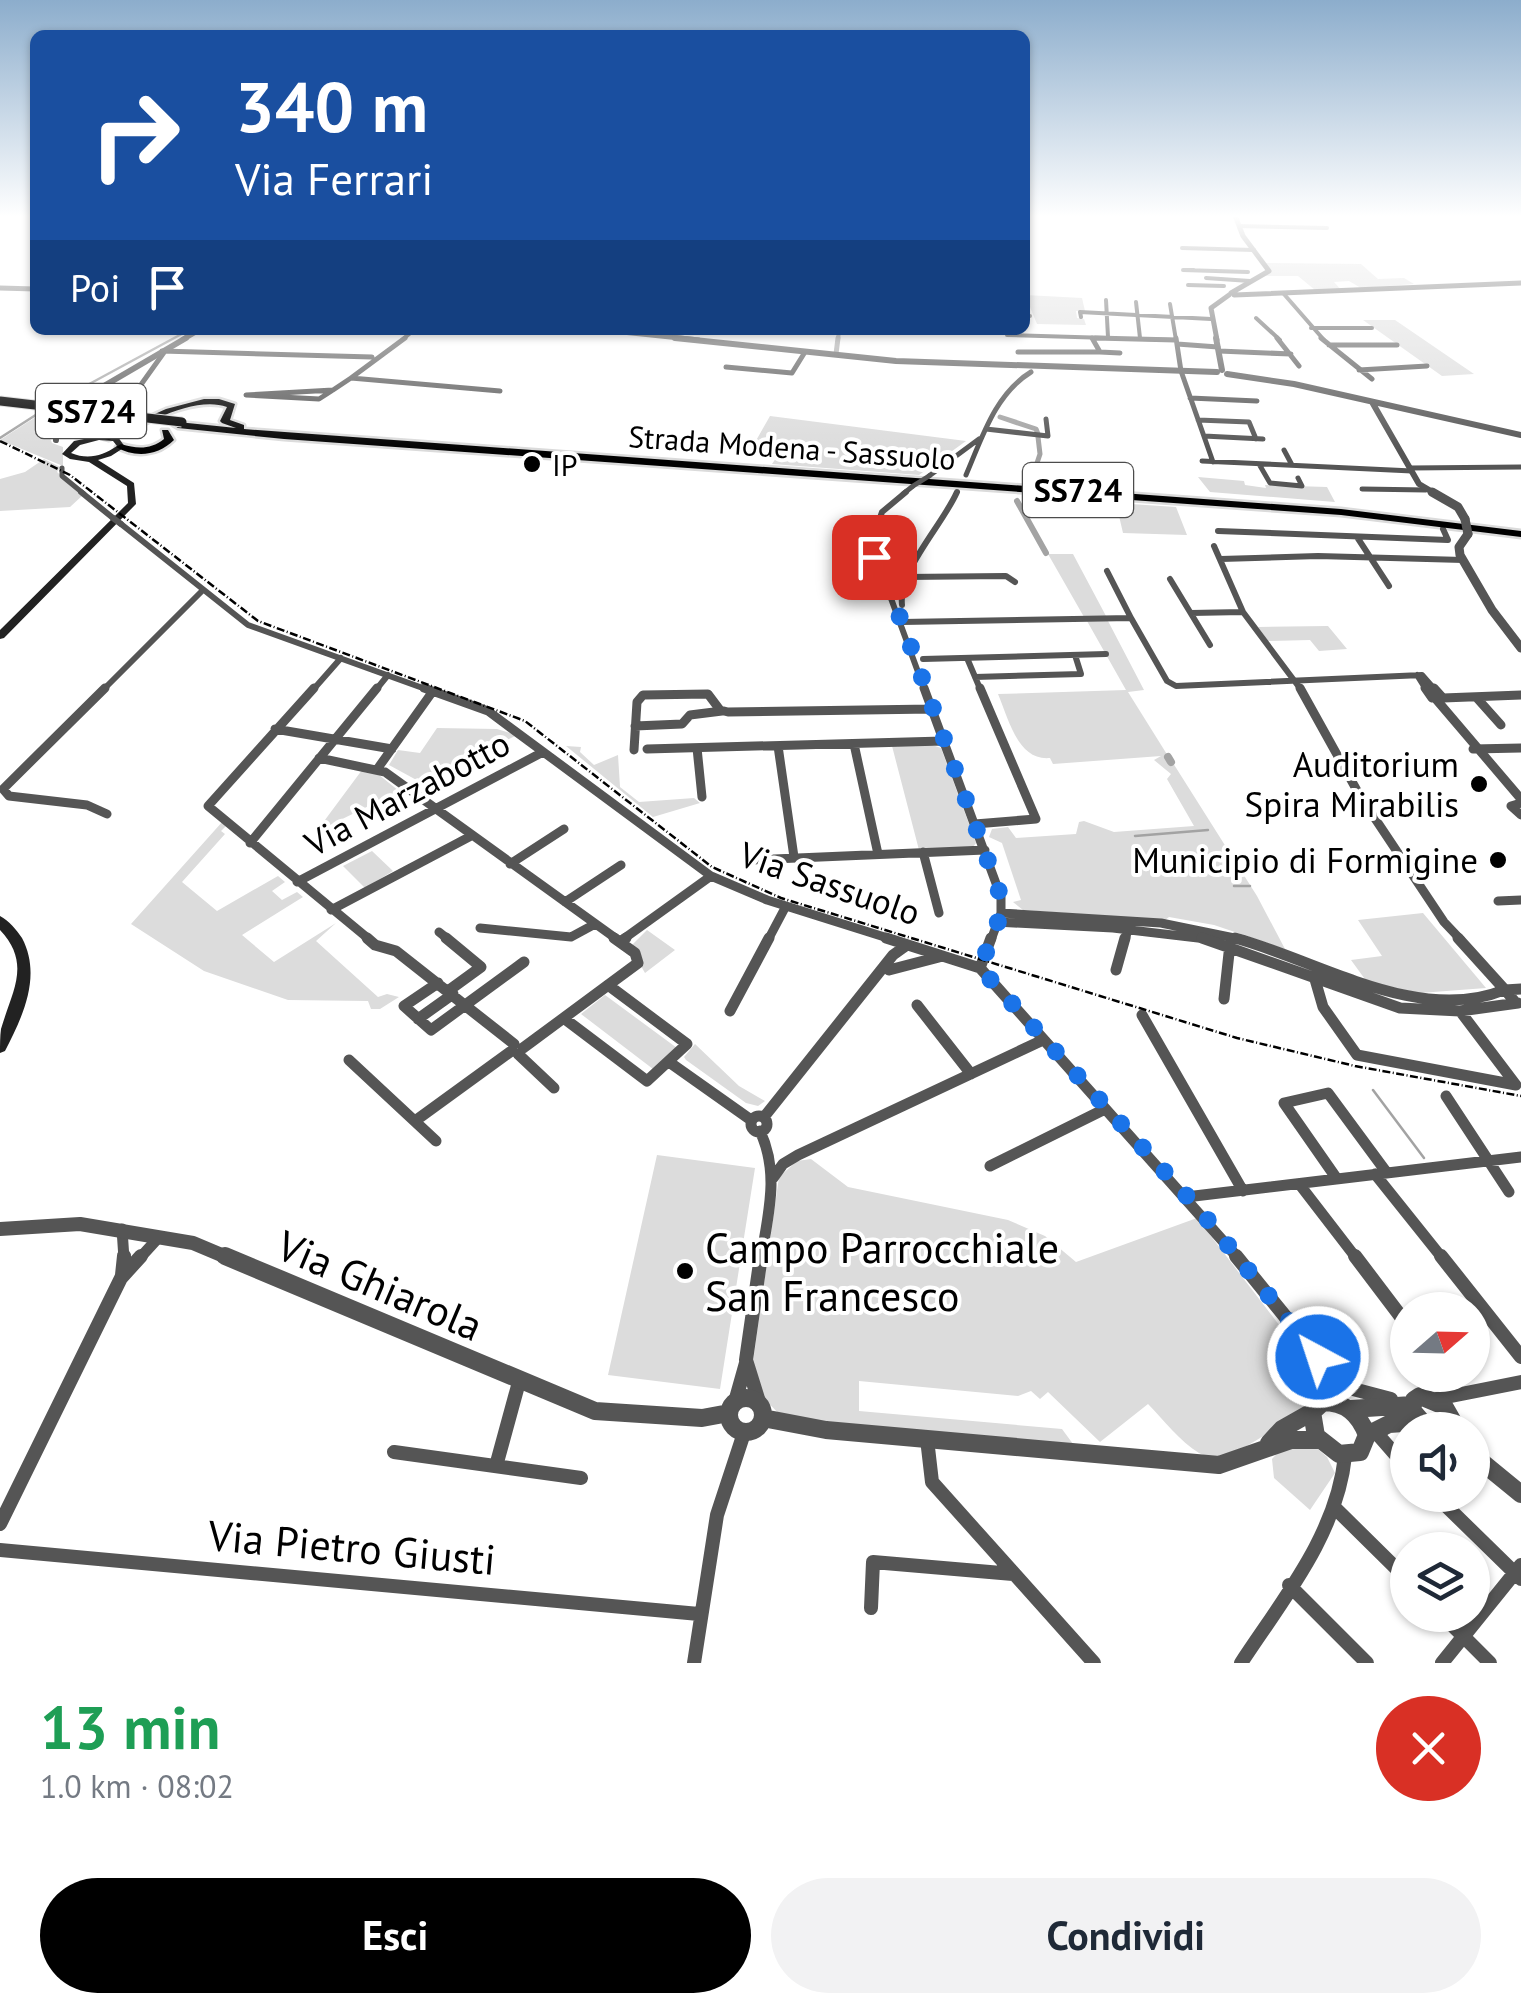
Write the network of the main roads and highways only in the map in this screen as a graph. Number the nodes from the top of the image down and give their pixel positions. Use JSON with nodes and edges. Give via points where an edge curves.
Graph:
{"nodes":[{"id":1,"x":0,"y":402,"type":"edge"},
{"id":2,"x":227,"y":414,"type":"junction"},
{"id":3,"x":182,"y":422,"type":"junction"},
{"id":4,"x":249,"y":429,"type":"junction"},
{"id":5,"x":125,"y":433,"type":"junction"},
{"id":6,"x":284,"y":436,"type":"junction"},
{"id":7,"x":106,"y":438,"type":"joint"},
{"id":8,"x":110,"y":454,"type":"junction"},
{"id":9,"x":90,"y":459,"type":"junction"},
{"id":10,"x":110,"y":468,"type":"junction"},
{"id":11,"x":1521,"y":533,"type":"edge"},
{"id":12,"x":0,"y":636,"type":"edge"},
{"id":13,"x":0,"y":921,"type":"edge"},
{"id":14,"x":0,"y":1047,"type":"edge"}],
"edges":[{"from":1,"to":3,"type":"highway","name":"Strada Modena - Sassuolo","number":"SS724","bridge":true},
{"from":1,"to":5,"type":"highway","name":"Strada Modena - Sassuolo","number":"SS724","bridge":true},
{"from":2,"to":3,"type":"highway"},
{"from":2,"to":4,"type":"highway","via":[[228,424]]},
{"from":2,"to":5,"type":"highway","via":[[229,403],[201,401]]},
{"from":3,"to":4,"type":"highway","name":"Strada Modena - Sassuolo","number":"SS724"},
{"from":3,"to":5,"type":"highway","name":"Strada Modena - Sassuolo","number":"SS724","bridge":true},
{"from":3,"to":6,"type":"highway","name":"Strada Modena - Sassuolo","number":"SS724"},
{"from":4,"to":11,"type":"highway","name":"Strada Modena - Sassuolo","number":"SS724","via":[[1341,509]]},
{"from":5,"to":5,"type":"highway","via":[[140,451],[168,442],[165,432]]},
{"from":5,"to":6,"type":"highway","via":[[159,426]]},
{"from":5,"to":7,"type":"highway"},
{"from":5,"to":8,"type":"main road"},
{"from":6,"to":11,"type":"highway","name":"Strada Modena - Sassuolo","number":"SS724","via":[[1341,512]]},
{"from":7,"to":9,"type":"main road","via":[[68,449],[68,456]]},
{"from":8,"to":9,"type":"main road"},
{"from":8,"to":10,"type":"main road"},
{"from":9,"to":10,"type":"main road"},
{"from":10,"to":12,"type":"main road","via":[[132,485],[132,504]]},
{"from":13,"to":14,"type":"main road","via":[[19,942],[26,977]]}]}
